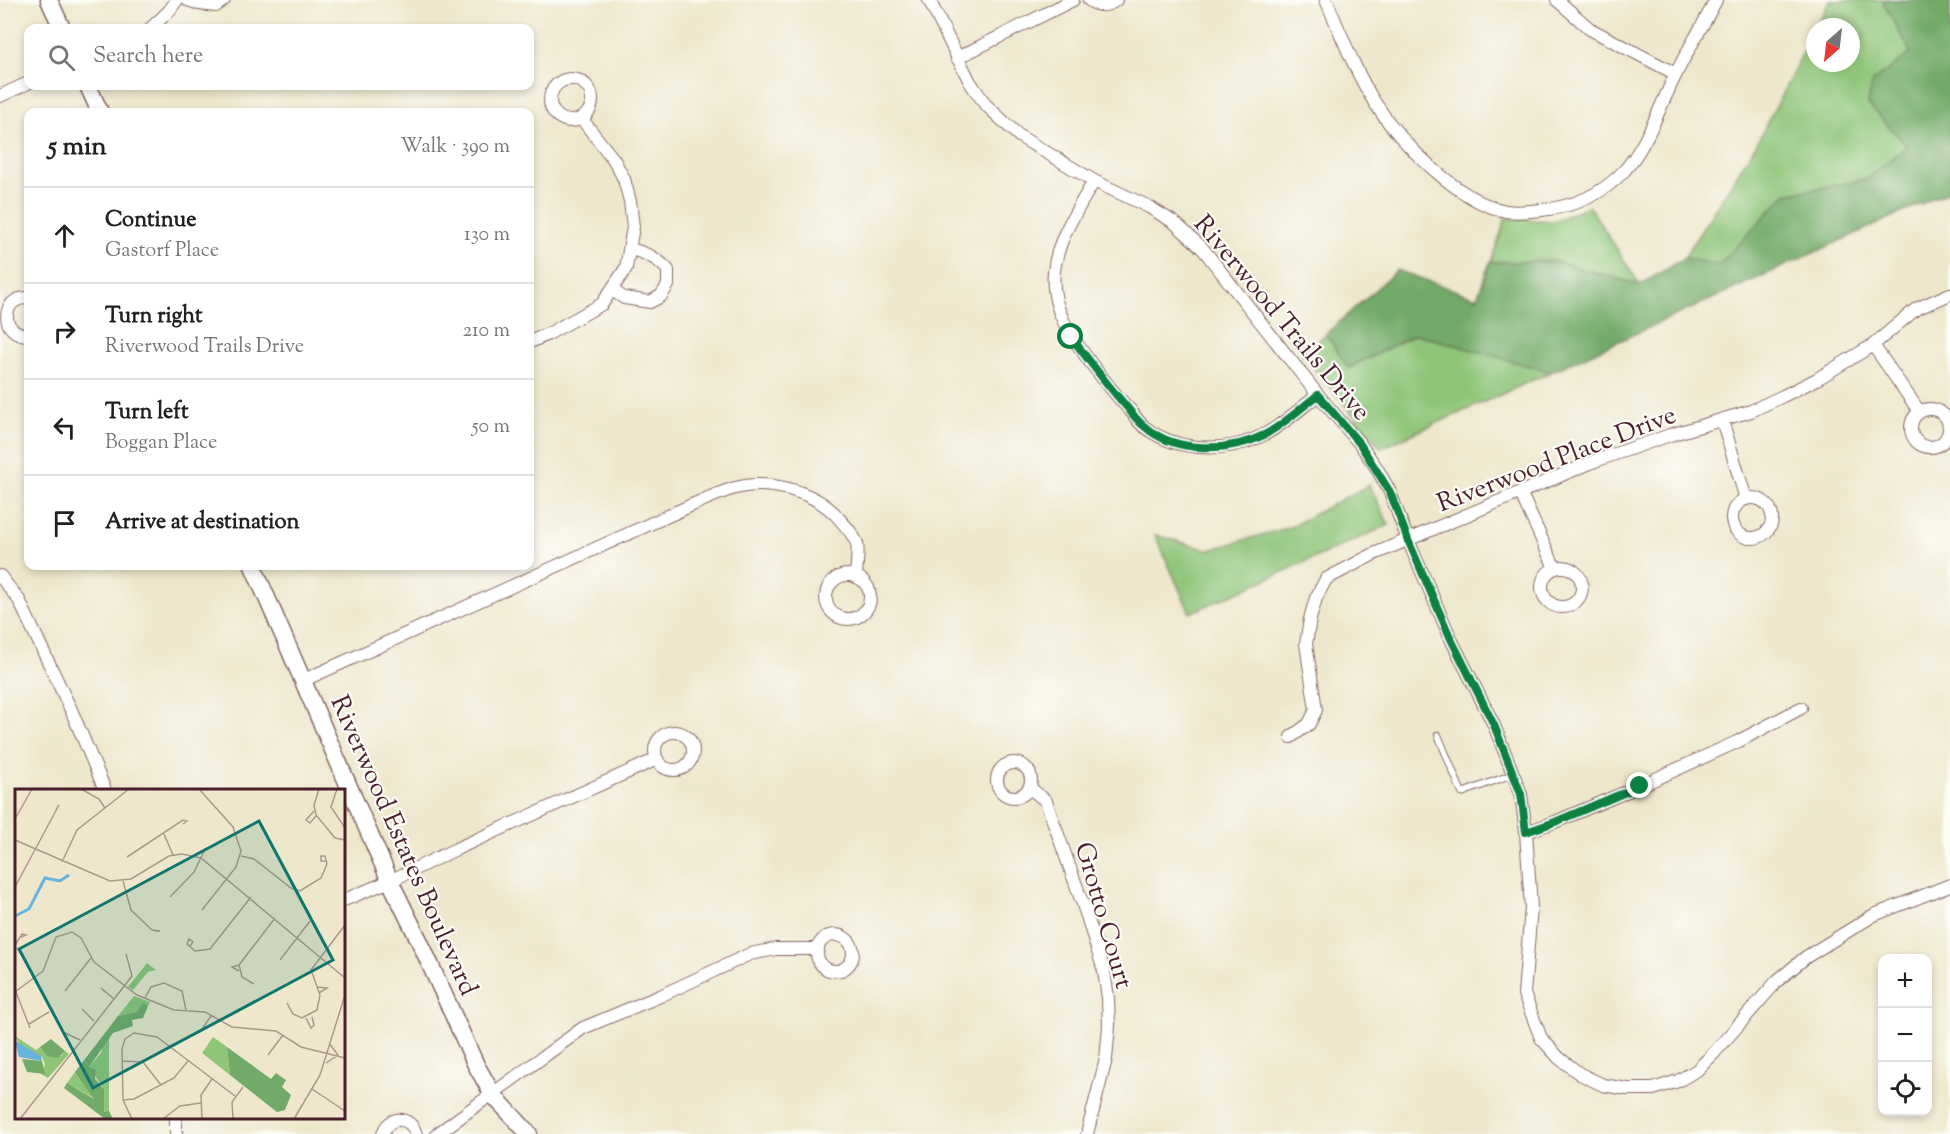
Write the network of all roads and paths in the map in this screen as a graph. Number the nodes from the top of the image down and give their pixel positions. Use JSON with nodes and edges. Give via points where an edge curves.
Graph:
{"nodes":[{"id":1,"x":50,"y":0,"type":"edge"},
{"id":2,"x":177,"y":0,"type":"edge"},
{"id":3,"x":188,"y":0,"type":"edge"},
{"id":4,"x":224,"y":0,"type":"edge"},
{"id":5,"x":929,"y":0,"type":"edge"},
{"id":6,"x":1073,"y":0,"type":"edge"},
{"id":7,"x":1089,"y":0,"type":"edge"},
{"id":8,"x":1116,"y":0,"type":"edge"},
{"id":9,"x":1326,"y":0,"type":"edge"},
{"id":10,"x":1557,"y":0,"type":"edge"},
{"id":11,"x":1716,"y":0,"type":"edge"},
{"id":12,"x":60,"y":24,"type":"edge"},
{"id":13,"x":155,"y":24,"type":"edge"},
{"id":14,"x":957,"y":58,"type":"junction"},
{"id":15,"x":1676,"y":74,"type":"junction"},
{"id":16,"x":24,"y":85,"type":"edge"},
{"id":17,"x":90,"y":90,"type":"edge"},
{"id":18,"x":0,"y":96,"type":"edge"},
{"id":19,"x":98,"y":108,"type":"edge"},
{"id":20,"x":581,"y":118,"type":"dead end"},
{"id":21,"x":1094,"y":181,"type":"junction"},
{"id":22,"x":630,"y":249,"type":"junction"},
{"id":23,"x":612,"y":290,"type":"junction"},
{"id":24,"x":1950,"y":294,"type":"edge"},
{"id":25,"x":24,"y":298,"type":"edge"},
{"id":26,"x":24,"y":334,"type":"edge"},
{"id":27,"x":534,"y":340,"type":"edge"},
{"id":28,"x":1873,"y":345,"type":"junction"},
{"id":29,"x":1318,"y":395,"type":"junction"},
{"id":30,"x":1919,"y":411,"type":"dead end"},
{"id":31,"x":1722,"y":420,"type":"junction"},
{"id":32,"x":1521,"y":494,"type":"junction"},
{"id":33,"x":1746,"y":499,"type":"dead end"},
{"id":34,"x":1408,"y":540,"type":"junction"},
{"id":35,"x":1555,"y":568,"type":"dead end"},
{"id":36,"x":255,"y":570,"type":"edge"},
{"id":37,"x":0,"y":576,"type":"edge"},
{"id":38,"x":856,"y":577,"type":"dead end"},
{"id":39,"x":304,"y":680,"type":"junction"},
{"id":40,"x":1800,"y":708,"type":"dead end"},
{"id":41,"x":1438,"y":735,"type":"dead end"},
{"id":42,"x":1291,"y":737,"type":"dead end"},
{"id":43,"x":657,"y":759,"type":"dead end"},
{"id":44,"x":1513,"y":774,"type":"junction"},
{"id":45,"x":1030,"y":788,"type":"dead end"},
{"id":46,"x":105,"y":789,"type":"edge"},
{"id":47,"x":1526,"y":832,"type":"junction"},
{"id":48,"x":390,"y":881,"type":"junction"},
{"id":49,"x":1950,"y":885,"type":"edge"},
{"id":50,"x":345,"y":900,"type":"edge"},
{"id":51,"x":818,"y":949,"type":"dead end"},
{"id":52,"x":492,"y":1095,"type":"junction"},
{"id":53,"x":382,"y":1134,"type":"edge"},
{"id":54,"x":416,"y":1134,"type":"edge"},
{"id":55,"x":437,"y":1134,"type":"edge"},
{"id":56,"x":529,"y":1134,"type":"edge"},
{"id":57,"x":1087,"y":1134,"type":"edge"}],
"edges":[{"from":1,"to":12,"type":"street"},
{"from":2,"to":13,"type":"street"},
{"from":3,"to":4,"type":"street","via":[[216,6]]},
{"from":5,"to":14,"type":"street","name":"Riverwood Trails Drive"},
{"from":6,"to":14,"type":"street"},
{"from":7,"to":8,"type":"street","via":[[1102,6]]},
{"from":9,"to":15,"type":"street","via":[[1356,69],[1394,129],[1447,180],[1486,205],[1506,211],[1552,209],[1605,189],[1641,147]]},
{"from":10,"to":15,"type":"street","via":[[1590,29]]},
{"from":11,"to":15,"type":"street"},
{"from":14,"to":21,"type":"street","name":"Riverwood Trails Drive","via":[[969,82],[1002,122]]},
{"from":16,"to":18,"type":"street"},
{"from":17,"to":19,"type":"street"},
{"from":20,"to":22,"type":"street","via":[[624,179],[633,226]]},
{"from":21,"to":29,"type":"street","name":"Riverwood Trails Drive","via":[[1175,223],[1203,249]]},
{"from":21,"to":29,"type":"street","via":[[1058,252],[1053,273],[1059,316],[1071,337],[1144,427],[1166,440],[1189,446],[1241,444],[1267,433]]},
{"from":22,"to":23,"type":"street","via":[[626,268]]},
{"from":22,"to":23,"type":"street","via":[[659,260],[668,270],[668,285],[661,296],[650,302],[624,298]]},
{"from":23,"to":27,"type":"street","via":[[602,304]]},
{"from":24,"to":28,"type":"street","name":"Riverwood Place Drive","via":[[1916,309]]},
{"from":25,"to":26,"type":"street","via":[[12,303],[7,316],[13,330]]},
{"from":28,"to":30,"type":"street"},
{"from":28,"to":31,"type":"street","name":"Riverwood Place Drive","via":[[1783,396]]},
{"from":29,"to":34,"type":"street","name":"Riverwood Trails Drive","via":[[1376,467]]},
{"from":31,"to":32,"type":"street","name":"Riverwood Place Drive","via":[[1595,461]]},
{"from":31,"to":33,"type":"street"},
{"from":32,"to":34,"type":"street","name":"Riverwood Place Drive"},
{"from":32,"to":35,"type":"street"},
{"from":34,"to":42,"type":"street","name":"Riverwood Place Drive","via":[[1326,579],[1316,598],[1306,644],[1316,710],[1309,724]]},
{"from":34,"to":44,"type":"street","name":"Riverwood Trails Drive"},
{"from":36,"to":39,"type":"street","name":"Riverwood Estates Boulevard"},
{"from":37,"to":46,"type":"street","via":[[19,600]]},
{"from":38,"to":39,"type":"street","via":[[857,544],[829,508],[815,498],[787,489],[737,487]]},
{"from":39,"to":48,"type":"street","name":"Riverwood Estates Boulevard"},
{"from":40,"to":47,"type":"street","via":[[1640,786]]},
{"from":41,"to":44,"type":"lane","via":[[1462,793]]},
{"from":43,"to":48,"type":"street"},
{"from":44,"to":47,"type":"street","name":"Riverwood Trails Drive","via":[[1521,794]]},
{"from":45,"to":57,"type":"street","name":"Grotto Court","via":[[1046,801],[1086,913],[1107,989],[1106,1059]]},
{"from":47,"to":49,"type":"street","name":"Riverwood Trails Drive","via":[[1531,908],[1524,994],[1531,1017],[1541,1038],[1566,1064],[1604,1085],[1627,1089],[1653,1089],[1697,1070],[1777,981],[1806,957],[1875,915]]},
{"from":48,"to":50,"type":"street"},
{"from":48,"to":52,"type":"street","name":"Riverwood Estates Boulevard"},
{"from":51,"to":52,"type":"street","via":[[776,949],[750,954],[583,1028]]},
{"from":52,"to":55,"type":"street"},
{"from":52,"to":56,"type":"street","name":"Riverwood Estates Boulevard"},
{"from":53,"to":54,"type":"street","via":[[390,1122],[402,1119],[414,1126]]}]}
